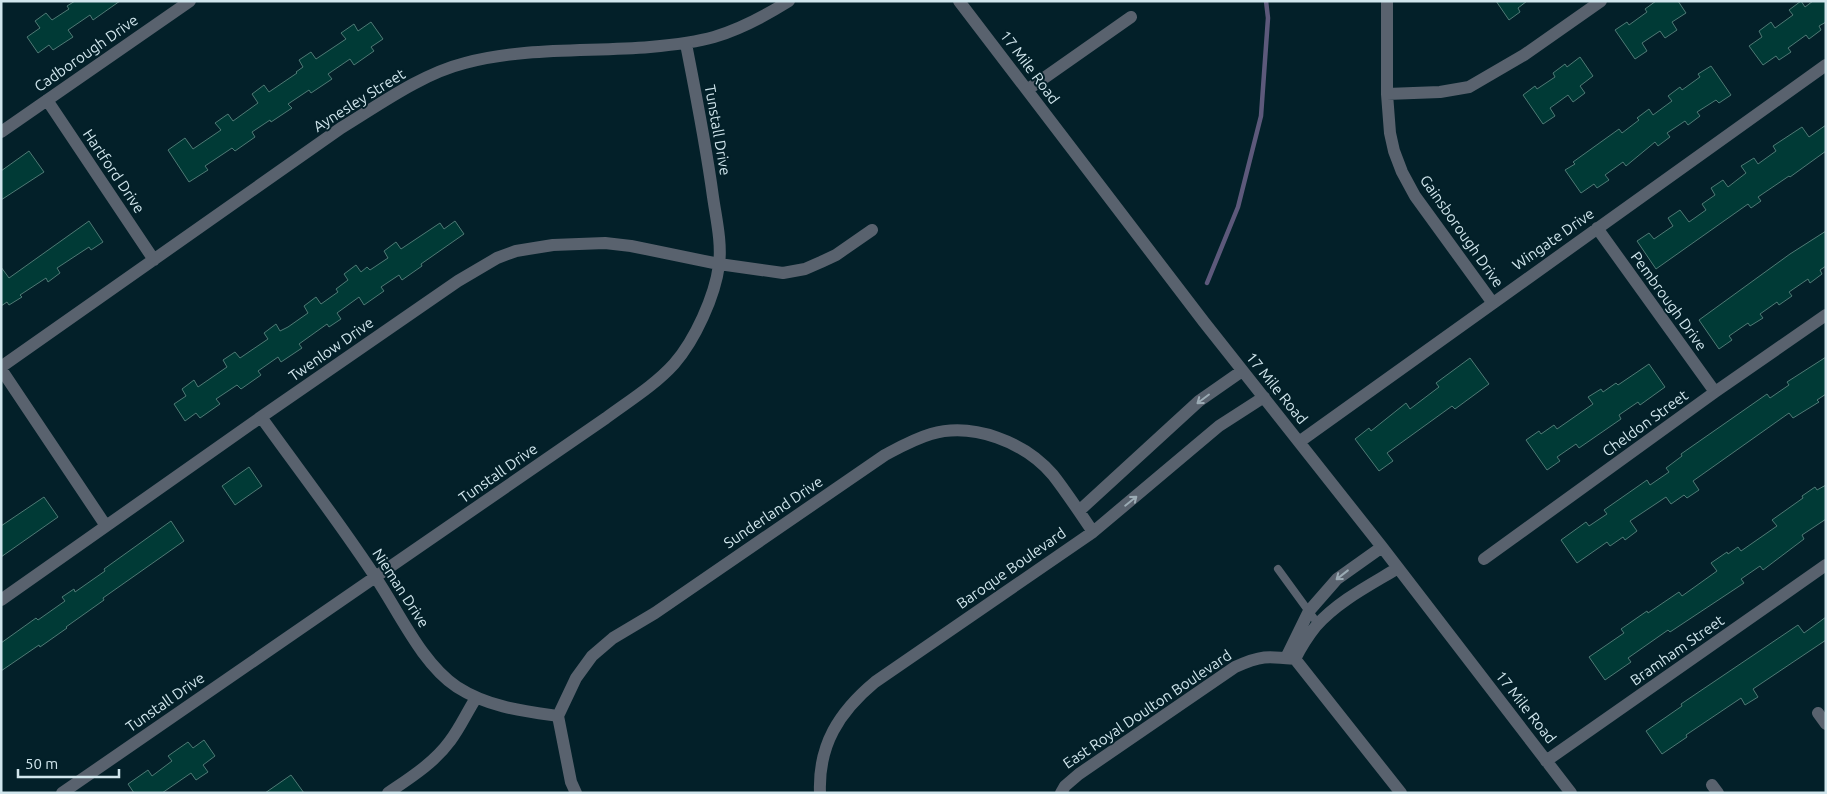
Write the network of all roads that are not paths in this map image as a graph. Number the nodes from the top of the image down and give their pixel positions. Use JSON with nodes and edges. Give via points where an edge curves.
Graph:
{"nodes":[{"id":1,"x":190,"y":1,"type":"edge"},
{"id":2,"x":789,"y":1,"type":"edge"},
{"id":3,"x":959,"y":1,"type":"edge"},
{"id":4,"x":1387,"y":1,"type":"edge"},
{"id":5,"x":1601,"y":1,"type":"edge"},
{"id":6,"x":1131,"y":17,"type":"dead end"},
{"id":7,"x":686,"y":44,"type":"junction"},
{"id":8,"x":1826,"y":65,"type":"edge"},
{"id":9,"x":1027,"y":90,"type":"junction"},
{"id":10,"x":1387,"y":94,"type":"junction"},
{"id":11,"x":47,"y":100,"type":"junction"},
{"id":12,"x":1,"y":132,"type":"edge"},
{"id":13,"x":1597,"y":228,"type":"junction"},
{"id":14,"x":872,"y":230,"type":"dead end"},
{"id":15,"x":154,"y":260,"type":"junction"},
{"id":16,"x":719,"y":264,"type":"junction"},
{"id":17,"x":1492,"y":302,"type":"junction"},
{"id":18,"x":1826,"y":315,"type":"edge"},
{"id":19,"x":1,"y":368,"type":"edge"},
{"id":20,"x":1242,"y":371,"type":"junction"},
{"id":21,"x":1715,"y":392,"type":"junction"},
{"id":22,"x":1264,"y":398,"type":"junction"},
{"id":23,"x":261,"y":417,"type":"junction"},
{"id":24,"x":1299,"y":442,"type":"junction"},
{"id":25,"x":1079,"y":511,"type":"junction"},
{"id":26,"x":106,"y":526,"type":"junction"},
{"id":27,"x":1093,"y":532,"type":"junction"},
{"id":28,"x":1382,"y":547,"type":"junction"},
{"id":29,"x":1484,"y":559,"type":"dead end"},
{"id":30,"x":1826,"y":565,"type":"edge"},
{"id":31,"x":1398,"y":568,"type":"junction"},
{"id":32,"x":1278,"y":569,"type":"dead end"},
{"id":33,"x":376,"y":577,"type":"junction"},
{"id":34,"x":1,"y":600,"type":"edge"},
{"id":35,"x":1309,"y":611,"type":"junction"},
{"id":36,"x":1318,"y":624,"type":"junction"},
{"id":37,"x":1290,"y":658,"type":"junction"},
{"id":38,"x":476,"y":698,"type":"junction"},
{"id":39,"x":558,"y":716,"type":"junction"},
{"id":40,"x":1546,"y":761,"type":"junction"},
{"id":41,"x":62,"y":793,"type":"edge"},
{"id":42,"x":388,"y":793,"type":"edge"},
{"id":43,"x":576,"y":793,"type":"edge"},
{"id":44,"x":820,"y":793,"type":"edge"},
{"id":45,"x":1061,"y":793,"type":"edge"},
{"id":46,"x":1400,"y":793,"type":"edge"},
{"id":47,"x":1571,"y":793,"type":"edge"}],
"edges":[{"from":1,"to":11,"type":"street","name":"Cadborough Drive"},
{"from":2,"to":7,"type":"street","name":"Aynesley Street","via":[[735,30]]},
{"from":3,"to":9,"type":"street","name":"17 Mile Road"},
{"from":4,"to":10,"type":"street","name":"Gainsborough Drive"},
{"from":5,"to":10,"type":"street","via":[[1469,87],[1440,92]]},
{"from":6,"to":9,"type":"street"},
{"from":7,"to":15,"type":"street","name":"Aynesley Street","via":[[502,56],[464,63],[426,78],[341,128]]},
{"from":7,"to":16,"type":"street","name":"Tunstall Drive","via":[[710,171]]},
{"from":8,"to":13,"type":"street","name":"Wingate Drive"},
{"from":9,"to":20,"type":"street","name":"17 Mile Road"},
{"from":10,"to":17,"type":"street","name":"Gainsborough Drive","via":[[1390,133],[1402,172],[1415,196]]},
{"from":11,"to":12,"type":"street","name":"Cadborough Drive"},
{"from":11,"to":15,"type":"street","name":"Hartford Drive"},
{"from":13,"to":17,"type":"street","name":"Wingate Drive"},
{"from":13,"to":21,"type":"street","name":"Pembrough Drive"},
{"from":14,"to":16,"type":"street","name":"Twenlow Drive","via":[[836,255],[805,269],[783,273]]},
{"from":15,"to":19,"type":"street","name":"Aynesley Street"},
{"from":16,"to":23,"type":"street","name":"Twenlow Drive","via":[[605,243],[553,244],[516,251],[497,258],[458,281]]},
{"from":16,"to":33,"type":"street","name":"Tunstall Drive","via":[[699,327],[684,351],[659,378]]},
{"from":17,"to":24,"type":"street","name":"Wingate Drive"},
{"from":18,"to":21,"type":"street","name":"Cheldon Street"},
{"from":19,"to":26,"type":"street"},
{"from":20,"to":22,"type":"street","name":"17 Mile Road"},
{"from":20,"to":25,"type":"street","one_way":true,"via":[[1199,401]]},
{"from":21,"to":29,"type":"street","name":"Cheldon Street"},
{"from":22,"to":24,"type":"street","name":"17 Mile Road"},
{"from":27,"to":22,"type":"street","name":"Baroque Boulevard","one_way":true,"via":[[1219,426]]},
{"from":23,"to":26,"type":"street","name":"Twenlow Drive"},
{"from":23,"to":33,"type":"street","name":"Nieman Drive"},
{"from":24,"to":28,"type":"street","name":"17 Mile Road"},
{"from":25,"to":27,"type":"street","name":"Sunderland Drive"},
{"from":25,"to":39,"type":"street","name":"Sunderland Drive","via":[[1052,474],[1020,448],[1002,440],[985,434],[955,432],[932,434],[907,443],[613,638],[581,668]]},
{"from":26,"to":34,"type":"street","name":"Twenlow Drive"},
{"from":27,"to":44,"type":"street","name":"Baroque Boulevard","via":[[875,682],[858,697],[842,715],[828,739],[821,764]]},
{"from":28,"to":31,"type":"street","name":"17 Mile Road"},
{"from":28,"to":35,"type":"street","one_way":true,"via":[[1337,579]]},
{"from":30,"to":40,"type":"street","name":"Bramham Street"},
{"from":31,"to":36,"type":"street","via":[[1350,598]]},
{"from":31,"to":40,"type":"street","name":"17 Mile Road"},
{"from":32,"to":35,"type":"lane"},
{"from":33,"to":38,"type":"street","name":"Nieman Drive","via":[[428,660],[455,685]]},
{"from":33,"to":41,"type":"street","name":"Tunstall Drive"},
{"from":35,"to":36,"type":"lane"},
{"from":35,"to":37,"type":"street"},
{"from":36,"to":37,"type":"street"},
{"from":37,"to":45,"type":"street","name":"East Royal Doulton Boulevard","via":[[1261,656],[1235,667],[1079,774]]},
{"from":37,"to":46,"type":"street"},
{"from":38,"to":39,"type":"street","name":"Nieman Drive","via":[[505,707]]},
{"from":38,"to":42,"type":"street","via":[[440,753]]},
{"from":39,"to":43,"type":"street"},
{"from":40,"to":47,"type":"street","name":"17 Mile Road"}]}
